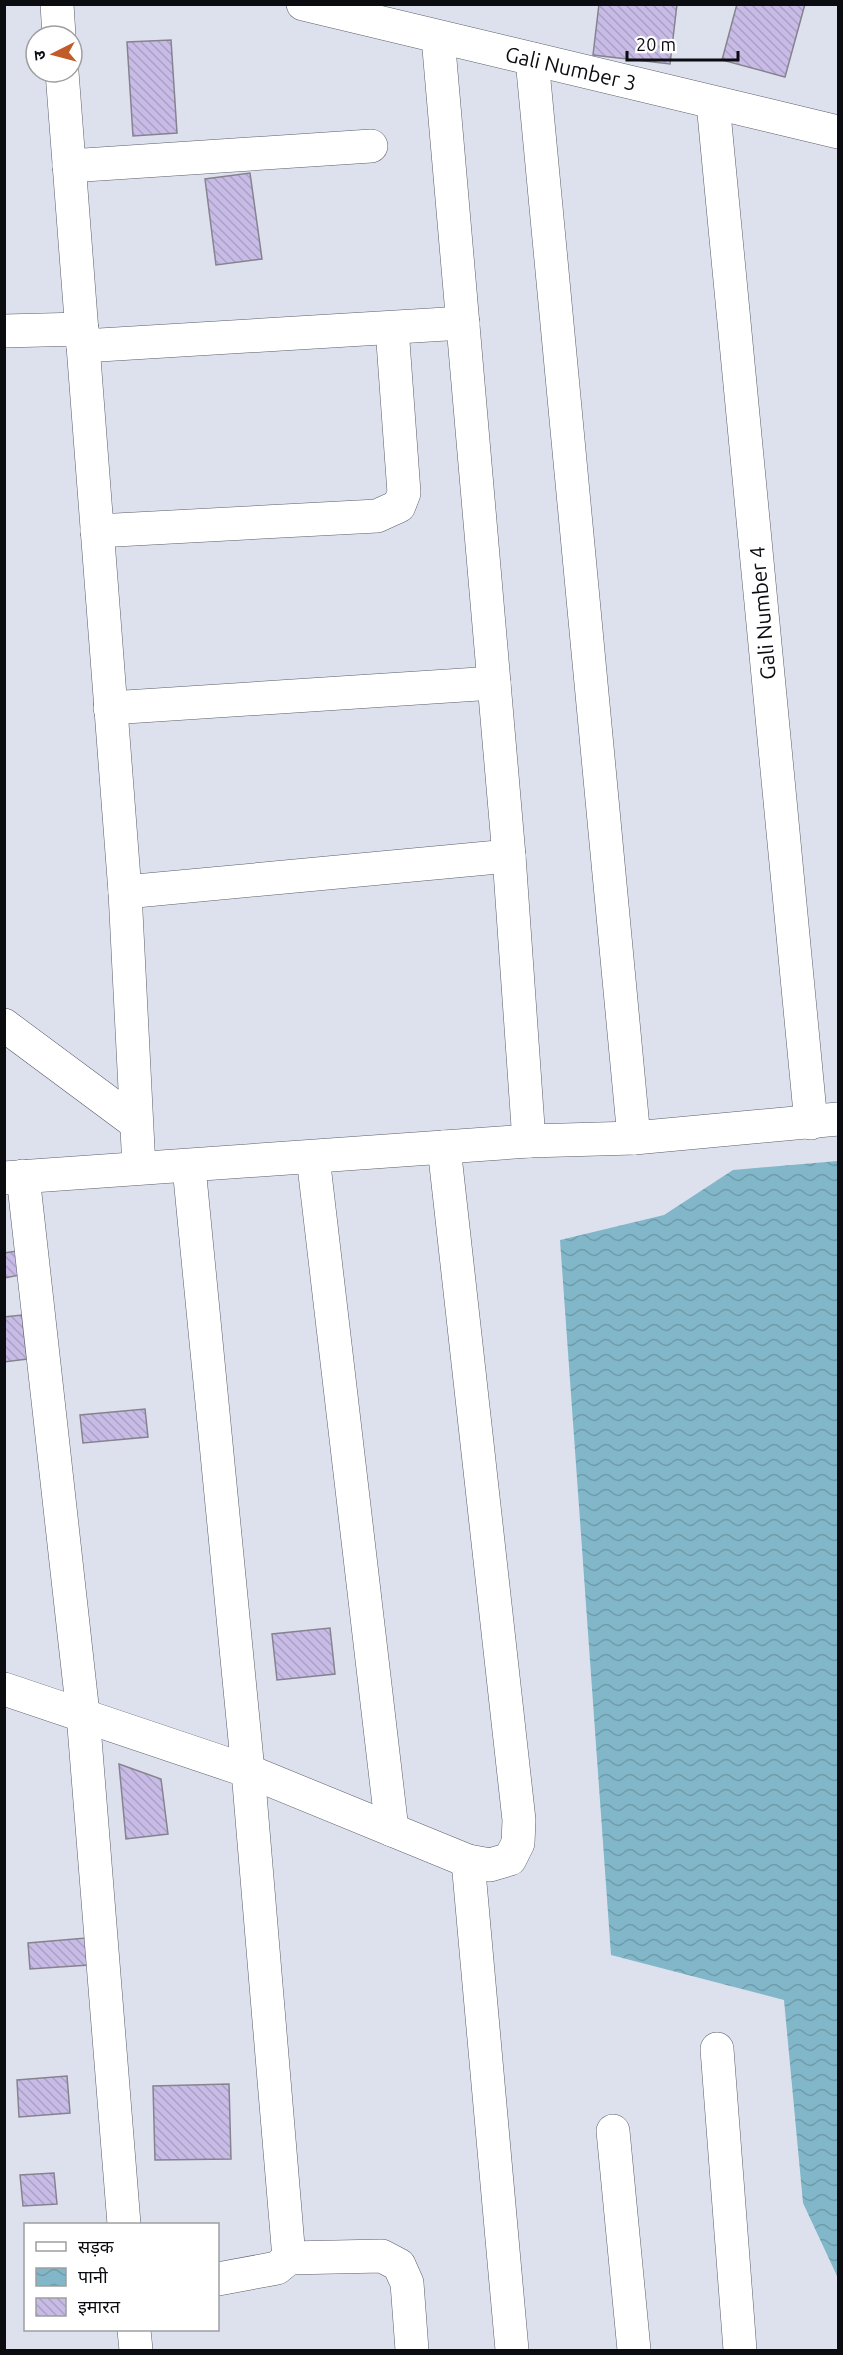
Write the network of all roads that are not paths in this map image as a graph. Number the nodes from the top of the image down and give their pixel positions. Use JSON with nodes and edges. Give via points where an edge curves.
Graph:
{"nodes":[{"id":1,"x":57,"y":4,"type":"edge"},
{"id":2,"x":303,"y":4,"type":"edge"},
{"id":3,"x":58,"y":24,"type":"edge"},
{"id":4,"x":438,"y":37,"type":"junction"},
{"id":5,"x":532,"y":59,"type":"junction"},
{"id":6,"x":63,"y":84,"type":"edge"},
{"id":7,"x":713,"y":103,"type":"junction"},
{"id":8,"x":838,"y":132,"type":"edge"},
{"id":9,"x":371,"y":146,"type":"dead end"},
{"id":10,"x":69,"y":166,"type":"junction"},
{"id":11,"x":463,"y":323,"type":"junction"},
{"id":12,"x":392,"y":328,"type":"junction"},
{"id":13,"x":4,"y":331,"type":"edge"},
{"id":14,"x":82,"y":337,"type":"junction"},
{"id":15,"x":97,"y":531,"type":"junction"},
{"id":16,"x":494,"y":684,"type":"junction"},
{"id":17,"x":110,"y":708,"type":"junction"},
{"id":18,"x":509,"y":856,"type":"junction"},
{"id":19,"x":124,"y":892,"type":"junction"},
{"id":20,"x":4,"y":1025,"type":"edge"},
{"id":21,"x":825,"y":1121,"type":"edge"},
{"id":22,"x":136,"y":1123,"type":"junction"},
{"id":23,"x":634,"y":1138,"type":"junction"},
{"id":24,"x":529,"y":1141,"type":"junction"},
{"id":25,"x":444,"y":1147,"type":"junction"},
{"id":26,"x":313,"y":1157,"type":"junction"},
{"id":27,"x":189,"y":1167,"type":"junction"},
{"id":28,"x":139,"y":1168,"type":"junction"},
{"id":29,"x":14,"y":1177,"type":"edge"},
{"id":30,"x":4,"y":1689,"type":"edge"},
{"id":31,"x":83,"y":1714,"type":"junction"},
{"id":32,"x":248,"y":1771,"type":"junction"},
{"id":33,"x":392,"y":1830,"type":"junction"},
{"id":34,"x":468,"y":1861,"type":"junction"},
{"id":35,"x":717,"y":2049,"type":"dead end"},
{"id":36,"x":613,"y":2131,"type":"dead end"},
{"id":37,"x":124,"y":2223,"type":"edge"},
{"id":38,"x":289,"y":2258,"type":"junction"},
{"id":39,"x":219,"y":2279,"type":"edge"},
{"id":40,"x":134,"y":2331,"type":"edge"},
{"id":41,"x":136,"y":2350,"type":"edge"},
{"id":42,"x":412,"y":2350,"type":"edge"},
{"id":43,"x":512,"y":2350,"type":"edge"},
{"id":44,"x":634,"y":2350,"type":"edge"},
{"id":45,"x":740,"y":2350,"type":"edge"}],
"edges":[{"from":1,"to":3,"type":"street"},
{"from":2,"to":4,"type":"street","name":"Gali Number 3"},
{"from":4,"to":5,"type":"street","name":"Gali Number 3"},
{"from":4,"to":11,"type":"street"},
{"from":5,"to":7,"type":"street","name":"Gali Number 3"},
{"from":5,"to":23,"type":"street"},
{"from":6,"to":10,"type":"street"},
{"from":7,"to":8,"type":"street","name":"Gali Number 3"},
{"from":7,"to":21,"type":"street","name":"Gali Number 4"},
{"from":9,"to":10,"type":"street"},
{"from":10,"to":14,"type":"street"},
{"from":11,"to":12,"type":"street"},
{"from":11,"to":16,"type":"street"},
{"from":12,"to":14,"type":"street"},
{"from":12,"to":15,"type":"street","via":[[404,494],[399,506],[377,516]]},
{"from":13,"to":14,"type":"street"},
{"from":14,"to":15,"type":"street"},
{"from":15,"to":17,"type":"street"},
{"from":16,"to":17,"type":"street"},
{"from":16,"to":18,"type":"street"},
{"from":17,"to":19,"type":"street"},
{"from":18,"to":19,"type":"street"},
{"from":18,"to":24,"type":"street"},
{"from":19,"to":22,"type":"street"},
{"from":20,"to":22,"type":"street"},
{"from":21,"to":23,"type":"street"},
{"from":22,"to":28,"type":"street"},
{"from":23,"to":24,"type":"street"},
{"from":24,"to":25,"type":"street"},
{"from":25,"to":26,"type":"street"},
{"from":25,"to":34,"type":"street","via":[[519,1820],[518,1843],[510,1859],[490,1865]]},
{"from":26,"to":27,"type":"street"},
{"from":26,"to":33,"type":"street"},
{"from":27,"to":28,"type":"street"},
{"from":27,"to":32,"type":"street"},
{"from":28,"to":29,"type":"street"},
{"from":29,"to":31,"type":"street"},
{"from":30,"to":31,"type":"street"},
{"from":31,"to":32,"type":"street"},
{"from":31,"to":37,"type":"street"},
{"from":32,"to":33,"type":"street"},
{"from":32,"to":38,"type":"street"},
{"from":33,"to":34,"type":"street"},
{"from":34,"to":43,"type":"street"},
{"from":35,"to":45,"type":"street"},
{"from":36,"to":44,"type":"street"},
{"from":38,"to":39,"type":"street","via":[[277,2268]]},
{"from":38,"to":42,"type":"street","via":[[382,2256],[399,2265],[407,2283]]},
{"from":40,"to":41,"type":"street"}]}
